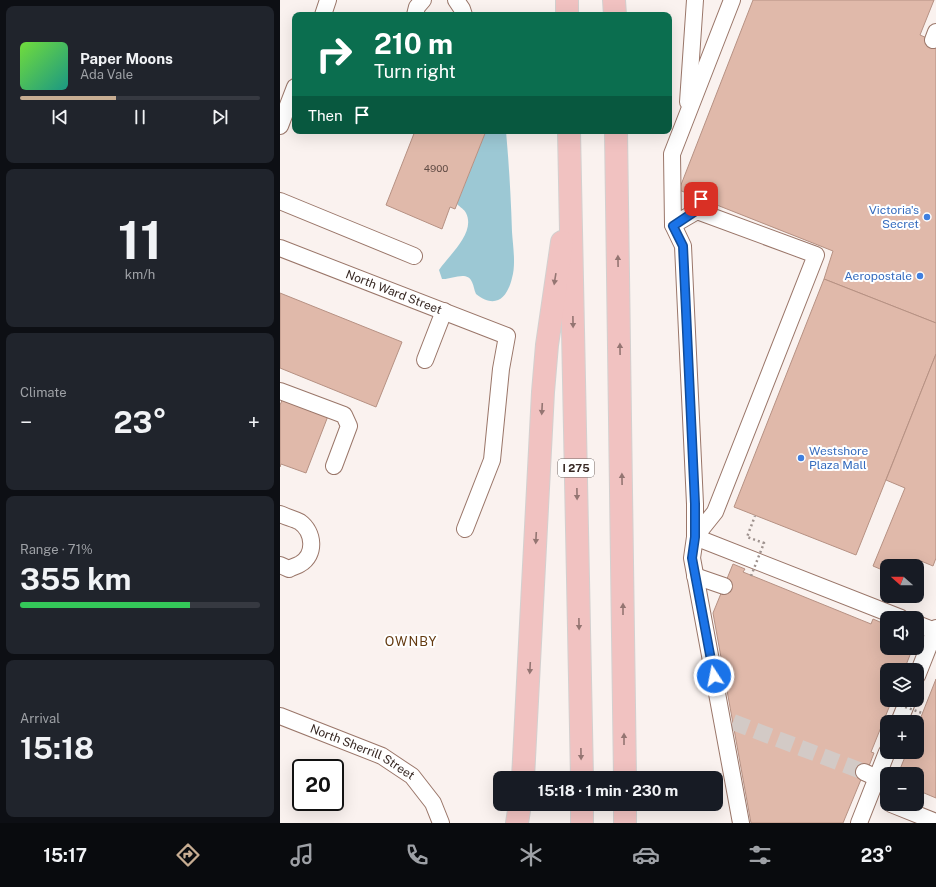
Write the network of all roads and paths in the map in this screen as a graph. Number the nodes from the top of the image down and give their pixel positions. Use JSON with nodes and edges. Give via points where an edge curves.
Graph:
{"nodes":[{"id":1,"x":328,"y":0,"type":"edge"},
{"id":2,"x":423,"y":0,"type":"edge"},
{"id":3,"x":456,"y":0,"type":"edge"},
{"id":4,"x":567,"y":0,"type":"edge"},
{"id":5,"x":614,"y":0,"type":"edge"},
{"id":6,"x":695,"y":0,"type":"edge"},
{"id":7,"x":732,"y":0,"type":"edge"},
{"id":8,"x":324,"y":12,"type":"edge"},
{"id":9,"x":416,"y":12,"type":"edge"},
{"id":10,"x":463,"y":12,"type":"edge"},
{"id":11,"x":567,"y":12,"type":"edge"},
{"id":12,"x":615,"y":12,"type":"edge"},
{"id":13,"x":292,"y":95,"type":"edge"},
{"id":14,"x":686,"y":118,"type":"junction"},
{"id":15,"x":280,"y":126,"type":"edge"},
{"id":16,"x":569,"y":134,"type":"edge"},
{"id":17,"x":616,"y":134,"type":"edge"},
{"id":18,"x":570,"y":157,"type":"junction"},
{"id":19,"x":684,"y":193,"type":"dead end"},
{"id":20,"x":280,"y":201,"type":"edge"},
{"id":21,"x":673,"y":226,"type":"junction"},
{"id":22,"x":280,"y":248,"type":"edge"},
{"id":23,"x":414,"y":256,"type":"dead end"},
{"id":24,"x":444,"y":311,"type":"junction"},
{"id":25,"x":425,"y":360,"type":"dead end"},
{"id":26,"x":280,"y":391,"type":"edge"},
{"id":27,"x":334,"y":466,"type":"dead end"},
{"id":28,"x":280,"y":514,"type":"edge"},
{"id":29,"x":755,"y":516,"type":"dead end"},
{"id":30,"x":465,"y":529,"type":"dead end"},
{"id":31,"x":695,"y":537,"type":"junction"},
{"id":32,"x":280,"y":565,"type":"edge"},
{"id":33,"x":694,"y":576,"type":"junction"},
{"id":34,"x":751,"y":576,"type":"dead end"},
{"id":35,"x":724,"y":586,"type":"dead end"},
{"id":36,"x":883,"y":611,"type":"edge"},
{"id":37,"x":924,"y":626,"type":"edge"},
{"id":38,"x":935,"y":630,"type":"edge"},
{"id":39,"x":922,"y":663,"type":"edge"},
{"id":40,"x":904,"y":707,"type":"edge"},
{"id":41,"x":922,"y":714,"type":"dead end"},
{"id":42,"x":280,"y":716,"type":"edge"},
{"id":43,"x":882,"y":759,"type":"edge"},
{"id":44,"x":523,"y":771,"type":"edge"},
{"id":45,"x":582,"y":771,"type":"edge"},
{"id":46,"x":624,"y":771,"type":"edge"},
{"id":47,"x":870,"y":796,"type":"junction"},
{"id":48,"x":880,"y":800,"type":"edge"},
{"id":49,"x":519,"y":811,"type":"edge"},
{"id":50,"x":582,"y":811,"type":"edge"},
{"id":51,"x":625,"y":811,"type":"edge"},
{"id":52,"x":908,"y":811,"type":"edge"},
{"id":53,"x":936,"y":822,"type":"edge"},
{"id":54,"x":441,"y":823,"type":"edge"},
{"id":55,"x":517,"y":823,"type":"edge"},
{"id":56,"x":582,"y":823,"type":"edge"},
{"id":57,"x":625,"y":823,"type":"edge"},
{"id":58,"x":741,"y":823,"type":"edge"},
{"id":59,"x":860,"y":823,"type":"edge"}],
"edges":[{"from":1,"to":8,"type":"street"},
{"from":2,"to":9,"type":"street"},
{"from":3,"to":10,"type":"street"},
{"from":4,"to":11,"type":"highway"},
{"from":5,"to":12,"type":"highway"},
{"from":6,"to":14,"type":"street"},
{"from":7,"to":14,"type":"street"},
{"from":13,"to":15,"type":"street"},
{"from":14,"to":21,"type":"street","via":[[672,154]]},
{"from":16,"to":18,"type":"highway","number":"I 275"},
{"from":46,"to":17,"type":"highway","one_way":true},
{"from":18,"to":44,"type":"highway","one_way":true,"via":[[566,212],[553,297],[543,392]]},
{"from":18,"to":45,"type":"highway","number":"I 275","one_way":true},
{"from":19,"to":21,"type":"street"},
{"from":20,"to":23,"type":"street"},
{"from":21,"to":31,"type":"street","via":[[683,246]]},
{"from":21,"to":31,"type":"street","via":[[699,205],[818,251],[715,512]]},
{"from":22,"to":24,"type":"street","name":"North Ward Street"},
{"from":24,"to":25,"type":"street"},
{"from":24,"to":30,"type":"street","name":"North Ward Street","via":[[507,336],[492,460]]},
{"from":26,"to":27,"type":"street","via":[[344,415],[349,426]]},
{"from":28,"to":32,"type":"street","via":[[300,522],[309,531],[312,540],[309,556],[301,564],[289,569]]},
{"from":29,"to":34,"type":"path","bridge":true,"via":[[747,537],[764,544]]},
{"from":31,"to":33,"type":"street","via":[[692,558]]},
{"from":31,"to":36,"type":"street"},
{"from":33,"to":35,"type":"street"},
{"from":33,"to":58,"type":"street","via":[[727,721]]},
{"from":37,"to":38,"type":"street"},
{"from":38,"to":39,"type":"street"},
{"from":40,"to":41,"type":"path","bridge":true},
{"from":42,"to":54,"type":"street","name":"North Sherrill Street","via":[[382,756],[412,776],[433,803]]},
{"from":43,"to":47,"type":"street","via":[[870,775]]},
{"from":47,"to":48,"type":"street"},
{"from":47,"to":59,"type":"street"},
{"from":49,"to":55,"type":"highway"},
{"from":50,"to":56,"type":"highway"},
{"from":51,"to":57,"type":"highway"},
{"from":52,"to":53,"type":"street"}]}
